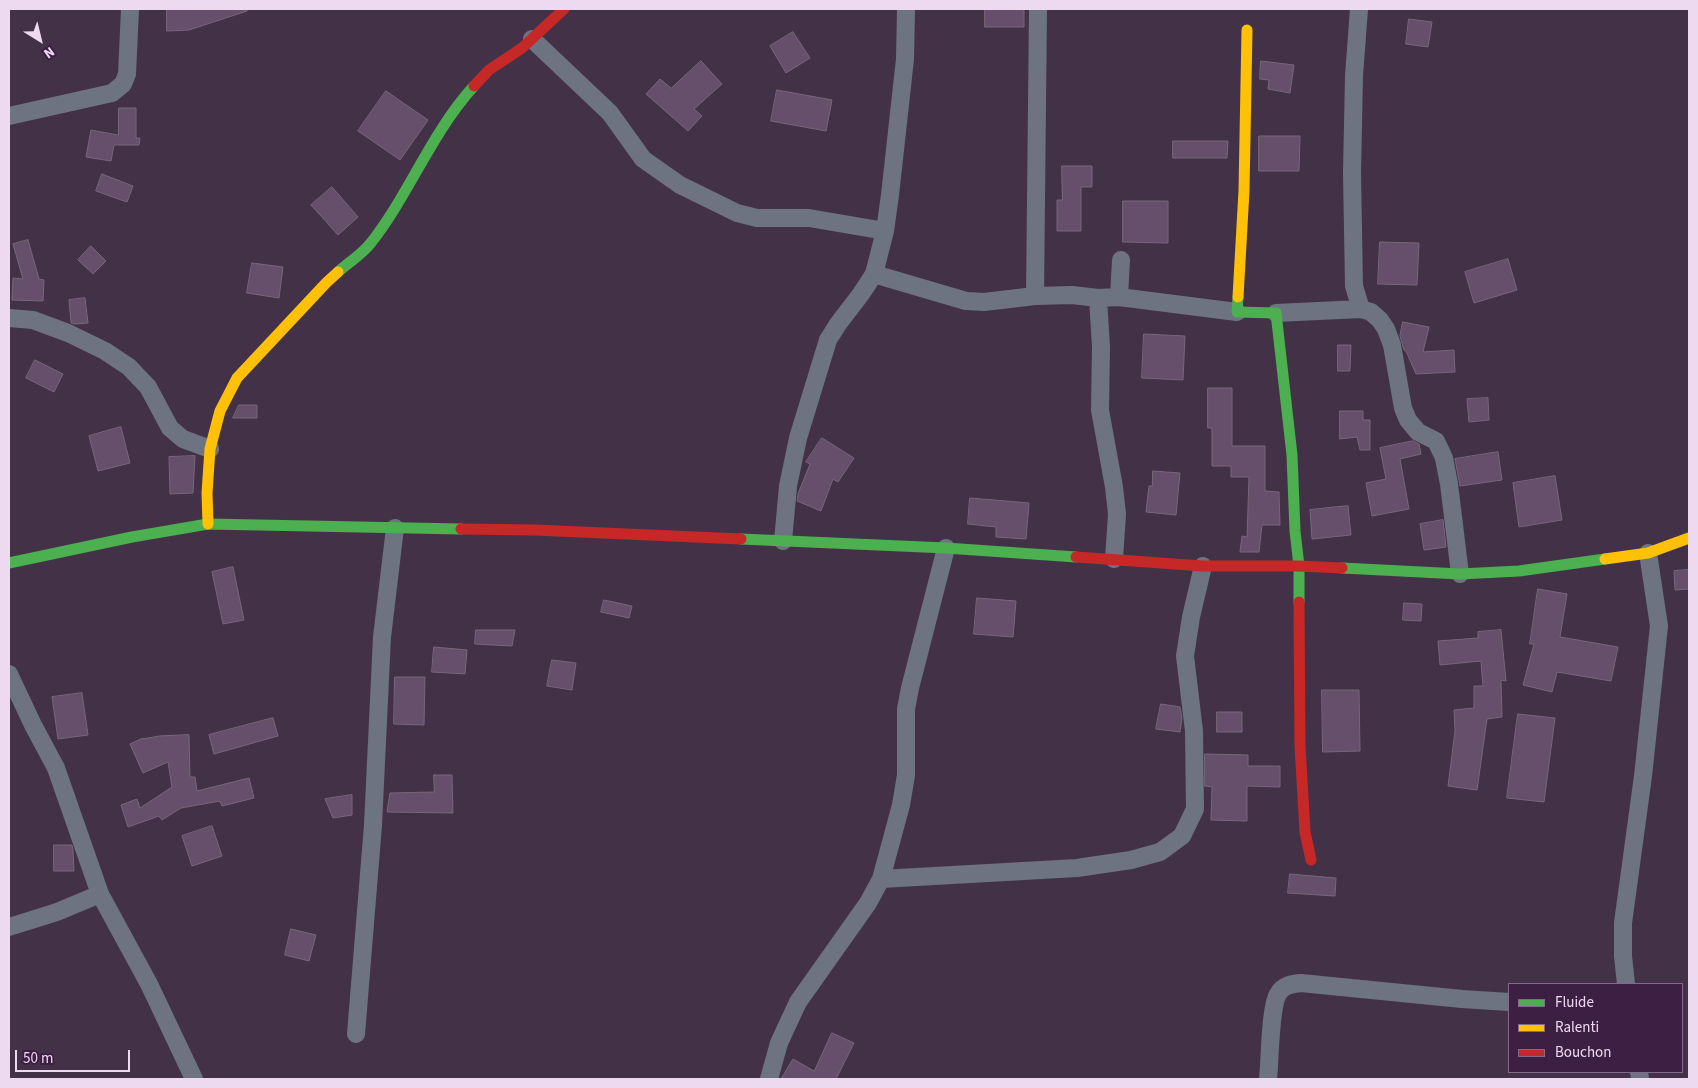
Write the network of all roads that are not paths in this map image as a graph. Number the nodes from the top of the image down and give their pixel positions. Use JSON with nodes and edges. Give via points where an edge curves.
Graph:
{"nodes":[{"id":1,"x":130,"y":9,"type":"edge"},
{"id":2,"x":564,"y":9,"type":"edge"},
{"id":3,"x":906,"y":9,"type":"edge"},
{"id":4,"x":1038,"y":9,"type":"edge"},
{"id":5,"x":1358,"y":9,"type":"edge"},
{"id":6,"x":1247,"y":30,"type":"dead end"},
{"id":7,"x":532,"y":39,"type":"junction"},
{"id":8,"x":9,"y":116,"type":"edge"},
{"id":9,"x":885,"y":231,"type":"junction"},
{"id":10,"x":1121,"y":260,"type":"dead end"},
{"id":11,"x":874,"y":274,"type":"junction"},
{"id":12,"x":1035,"y":296,"type":"junction"},
{"id":13,"x":1119,"y":297,"type":"junction"},
{"id":14,"x":1098,"y":298,"type":"junction"},
{"id":15,"x":1361,"y":309,"type":"junction"},
{"id":16,"x":1237,"y":312,"type":"junction"},
{"id":17,"x":1276,"y":313,"type":"junction"},
{"id":18,"x":9,"y":318,"type":"edge"},
{"id":19,"x":210,"y":450,"type":"junction"},
{"id":20,"x":208,"y":524,"type":"junction"},
{"id":21,"x":395,"y":528,"type":"junction"},
{"id":22,"x":1689,"y":538,"type":"edge"},
{"id":23,"x":783,"y":541,"type":"junction"},
{"id":24,"x":946,"y":548,"type":"junction"},
{"id":25,"x":1648,"y":553,"type":"junction"},
{"id":26,"x":1114,"y":559,"type":"junction"},
{"id":27,"x":9,"y":563,"type":"edge"},
{"id":28,"x":1203,"y":566,"type":"junction"},
{"id":29,"x":1300,"y":566,"type":"junction"},
{"id":30,"x":1460,"y":574,"type":"junction"},
{"id":31,"x":9,"y":674,"type":"edge"},
{"id":32,"x":1311,"y":860,"type":"dead end"},
{"id":33,"x":880,"y":878,"type":"junction"},
{"id":34,"x":100,"y":894,"type":"junction"},
{"id":35,"x":9,"y":927,"type":"edge"},
{"id":36,"x":1626,"y":983,"type":"edge"},
{"id":37,"x":1508,"y":1002,"type":"edge"},
{"id":38,"x":356,"y":1034,"type":"dead end"},
{"id":39,"x":194,"y":1079,"type":"edge"},
{"id":40,"x":769,"y":1079,"type":"edge"},
{"id":41,"x":1268,"y":1079,"type":"edge"}],
"edges":[{"from":1,"to":8,"type":"street","via":[[128,74],[112,93]]},
{"from":2,"to":7,"type":"street"},
{"from":3,"to":9,"type":"street","via":[[905,59]]},
{"from":4,"to":12,"type":"street"},
{"from":5,"to":15,"type":"street","via":[[1352,173],[1354,286]]},
{"from":6,"to":16,"type":"street","via":[[1244,191]]},
{"from":7,"to":9,"type":"street","via":[[610,113],[643,159],[680,185],[737,213],[757,218],[809,218]]},
{"from":7,"to":19,"type":"street","via":[[489,70],[467,94],[434,142],[387,222],[368,246],[326,283],[237,378],[220,411]]},
{"from":9,"to":11,"type":"street"},
{"from":10,"to":13,"type":"street"},
{"from":11,"to":12,"type":"street","via":[[966,301]]},
{"from":11,"to":23,"type":"street","via":[[838,324],[825,349],[798,438],[788,486]]},
{"from":12,"to":14,"type":"street"},
{"from":13,"to":14,"type":"street"},
{"from":13,"to":16,"type":"street"},
{"from":14,"to":26,"type":"street","via":[[1100,410],[1117,514]]},
{"from":15,"to":17,"type":"street"},
{"from":15,"to":30,"type":"street","via":[[1371,312],[1386,329],[1408,420],[1418,432],[1436,441],[1444,458]]},
{"from":16,"to":17,"type":"street"},
{"from":17,"to":29,"type":"street","via":[[1292,455]]},
{"from":18,"to":19,"type":"street","via":[[33,320],[105,351],[129,367],[148,387],[170,428],[183,439]]},
{"from":19,"to":20,"type":"street"},
{"from":20,"to":21,"type":"street"},
{"from":20,"to":27,"type":"street"},
{"from":21,"to":23,"type":"street","via":[[535,530]]},
{"from":21,"to":38,"type":"street","via":[[382,637],[373,826]]},
{"from":22,"to":25,"type":"street"},
{"from":23,"to":24,"type":"street"},
{"from":24,"to":26,"type":"street"},
{"from":24,"to":33,"type":"street","via":[[910,688],[906,709],[906,775]]},
{"from":25,"to":30,"type":"street","via":[[1519,571]]},
{"from":25,"to":36,"type":"street","via":[[1659,626],[1623,923]]},
{"from":26,"to":28,"type":"street"},
{"from":28,"to":29,"type":"street"},
{"from":28,"to":33,"type":"street","via":[[1185,656],[1194,731],[1195,809],[1182,836],[1160,852],[1132,860],[1077,868]]},
{"from":29,"to":30,"type":"street"},
{"from":29,"to":32,"type":"street","via":[[1300,746],[1305,832]]},
{"from":31,"to":34,"type":"street","via":[[56,768]]},
{"from":33,"to":40,"type":"street","via":[[868,903],[798,1002],[779,1043]]},
{"from":34,"to":35,"type":"street"},
{"from":34,"to":39,"type":"street","via":[[149,984]]},
{"from":37,"to":41,"type":"street","via":[[1288,984],[1278,993],[1274,1007]]}]}
